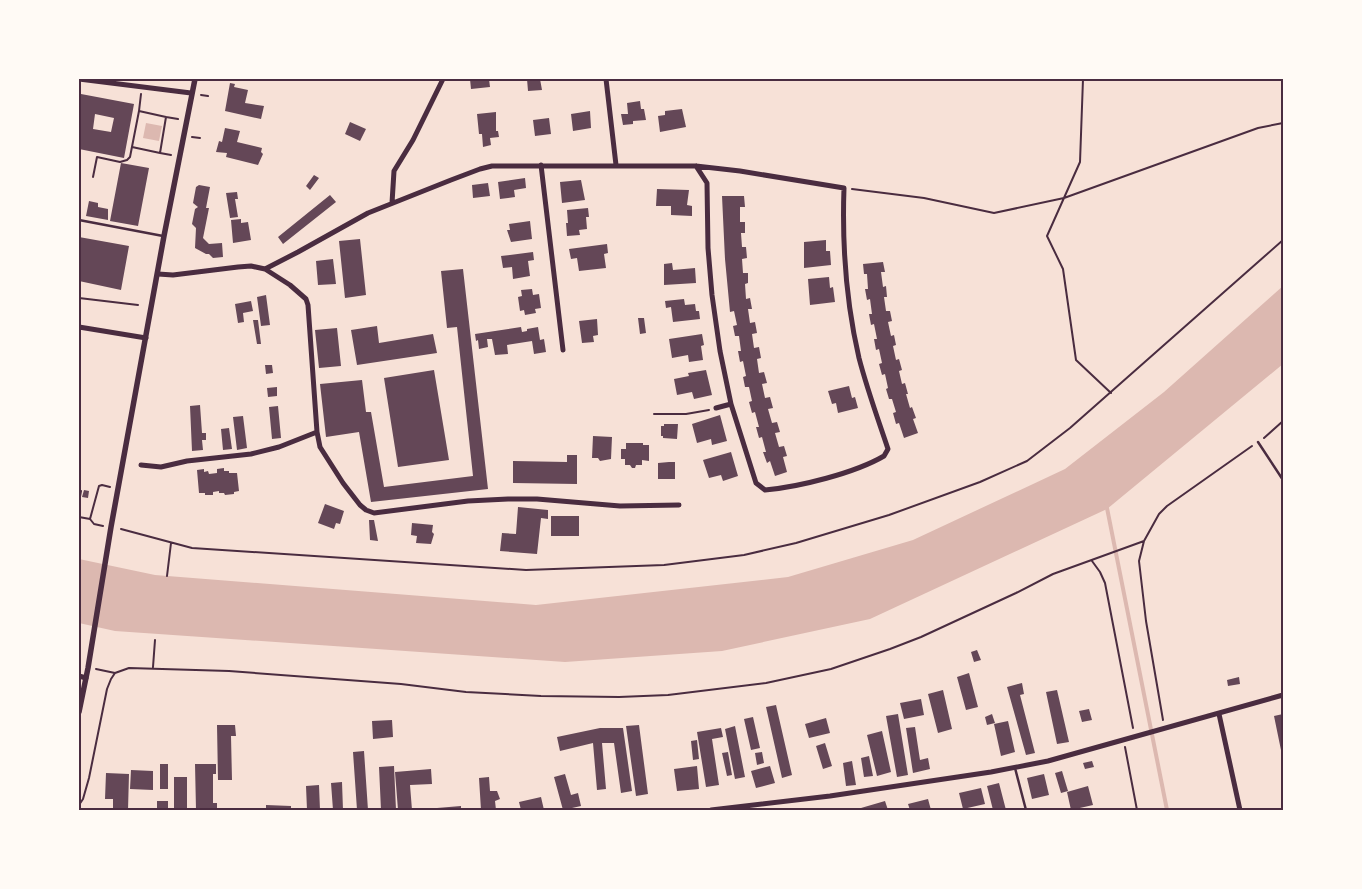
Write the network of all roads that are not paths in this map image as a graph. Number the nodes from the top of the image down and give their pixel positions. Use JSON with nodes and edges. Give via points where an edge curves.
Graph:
{"nodes":[{"id":1,"x":79,"y":79,"type":"edge"},
{"id":2,"x":195,"y":79,"type":"edge"},
{"id":3,"x":443,"y":79,"type":"edge"},
{"id":4,"x":606,"y":79,"type":"edge"},
{"id":5,"x":192,"y":93,"type":"junction"},
{"id":6,"x":616,"y":165,"type":"junction"},
{"id":7,"x":541,"y":166,"type":"junction"},
{"id":8,"x":696,"y":166,"type":"junction"},
{"id":9,"x":392,"y":203,"type":"junction"},
{"id":10,"x":79,"y":220,"type":"edge"},
{"id":11,"x":164,"y":236,"type":"junction"},
{"id":12,"x":265,"y":269,"type":"junction"},
{"id":13,"x":158,"y":274,"type":"junction"},
{"id":14,"x":79,"y":327,"type":"edge"},
{"id":15,"x":146,"y":338,"type":"junction"},
{"id":16,"x":564,"y":350,"type":"dead end"},
{"id":17,"x":731,"y":404,"type":"junction"},
{"id":18,"x":716,"y":408,"type":"road end"},
{"id":19,"x":317,"y":432,"type":"junction"},
{"id":20,"x":1258,"y":442,"type":"road end"},
{"id":21,"x":141,"y":465,"type":"dead end"},
{"id":22,"x":1283,"y":480,"type":"edge"},
{"id":23,"x":678,"y":505,"type":"dead end"},
{"id":24,"x":79,"y":676,"type":"edge"},
{"id":25,"x":86,"y":678,"type":"junction"},
{"id":26,"x":1283,"y":695,"type":"edge"},
{"id":27,"x":79,"y":712,"type":"edge"},
{"id":28,"x":1219,"y":714,"type":"junction"},
{"id":29,"x":1015,"y":768,"type":"junction"},
{"id":30,"x":710,"y":810,"type":"edge"},
{"id":31,"x":1026,"y":810,"type":"edge"},
{"id":32,"x":1240,"y":810,"type":"edge"}],
"edges":[{"from":1,"to":5,"type":"street"},
{"from":2,"to":5,"type":"street"},
{"from":3,"to":9,"type":"street","via":[[394,171]]},
{"from":4,"to":6,"type":"street"},
{"from":5,"to":11,"type":"street"},
{"from":6,"to":7,"type":"street"},
{"from":6,"to":8,"type":"street"},
{"from":7,"to":9,"type":"street","via":[[506,165],[480,169]]},
{"from":7,"to":16,"type":"street"},
{"from":8,"to":17,"type":"street","via":[[707,183],[712,295]]},
{"from":8,"to":17,"type":"street","via":[[844,188],[847,287],[859,358],[888,449],[876,461],[848,471],[765,490],[756,483]]},
{"from":9,"to":12,"type":"street"},
{"from":10,"to":11,"type":"lane"},
{"from":11,"to":13,"type":"street"},
{"from":12,"to":13,"type":"street","via":[[251,266],[173,276]]},
{"from":12,"to":19,"type":"street","via":[[290,285],[306,299],[308,305]]},
{"from":13,"to":15,"type":"street"},
{"from":14,"to":15,"type":"street"},
{"from":15,"to":25,"type":"street"},
{"from":17,"to":18,"type":"street"},
{"from":19,"to":21,"type":"street","via":[[252,454],[161,467]]},
{"from":19,"to":23,"type":"street","via":[[323,452],[343,483],[360,505],[374,513],[508,499],[620,506]]},
{"from":20,"to":22,"type":"lane"},
{"from":24,"to":25,"type":"street"},
{"from":25,"to":27,"type":"street"},
{"from":26,"to":28,"type":"street"},
{"from":28,"to":29,"type":"street"},
{"from":28,"to":32,"type":"street"},
{"from":29,"to":30,"type":"street","via":[[830,796]]},
{"from":29,"to":31,"type":"lane"}]}
